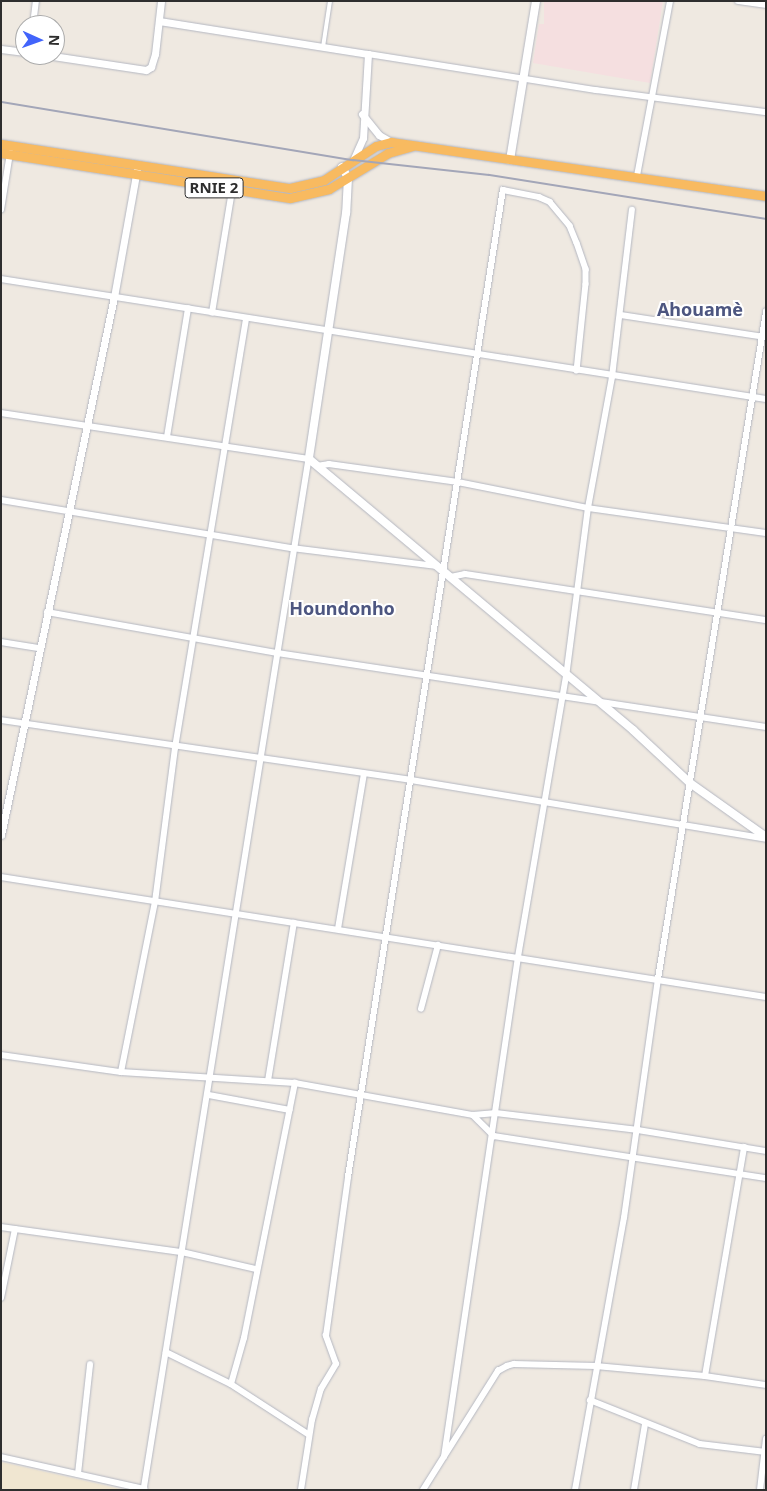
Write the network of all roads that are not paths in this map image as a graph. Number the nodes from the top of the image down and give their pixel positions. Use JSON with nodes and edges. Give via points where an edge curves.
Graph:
{"nodes":[{"id":1,"x":36,"y":1,"type":"edge"},
{"id":2,"x":161,"y":1,"type":"edge"},
{"id":3,"x":330,"y":1,"type":"edge"},
{"id":4,"x":536,"y":1,"type":"edge"},
{"id":5,"x":670,"y":1,"type":"edge"},
{"id":6,"x":738,"y":1,"type":"edge"},
{"id":7,"x":766,"y":6,"type":"edge"},
{"id":8,"x":34,"y":15,"type":"edge"},
{"id":9,"x":159,"y":21,"type":"junction"},
{"id":10,"x":322,"y":47,"type":"junction"},
{"id":11,"x":1,"y":49,"type":"edge"},
{"id":12,"x":15,"y":51,"type":"edge"},
{"id":13,"x":368,"y":54,"type":"junction"},
{"id":14,"x":65,"y":58,"type":"edge"},
{"id":15,"x":523,"y":78,"type":"junction"},
{"id":16,"x":652,"y":98,"type":"junction"},
{"id":17,"x":766,"y":112,"type":"edge"},
{"id":18,"x":362,"y":114,"type":"junction"},
{"id":19,"x":391,"y":142,"type":"junction"},
{"id":20,"x":1,"y":144,"type":"edge"},
{"id":21,"x":415,"y":145,"type":"junction"},
{"id":22,"x":7,"y":151,"type":"edge"},
{"id":23,"x":353,"y":160,"type":"junction"},
{"id":24,"x":510,"y":160,"type":"junction"},
{"id":25,"x":138,"y":165,"type":"junction"},
{"id":26,"x":4,"y":166,"type":"edge"},
{"id":27,"x":342,"y":167,"type":"junction"},
{"id":28,"x":136,"y":175,"type":"junction"},
{"id":29,"x":637,"y":176,"type":"junction"},
{"id":30,"x":348,"y":178,"type":"junction"},
{"id":31,"x":232,"y":190,"type":"junction"},
{"id":32,"x":766,"y":196,"type":"edge"},
{"id":33,"x":1,"y":210,"type":"edge"},
{"id":34,"x":632,"y":210,"type":"dead end"},
{"id":35,"x":1,"y":279,"type":"edge"},
{"id":36,"x":114,"y":297,"type":"junction"},
{"id":37,"x":188,"y":309,"type":"junction"},
{"id":38,"x":766,"y":312,"type":"edge"},
{"id":39,"x":212,"y":313,"type":"junction"},
{"id":40,"x":621,"y":316,"type":"junction"},
{"id":41,"x":246,"y":319,"type":"junction"},
{"id":42,"x":329,"y":331,"type":"junction"},
{"id":43,"x":764,"y":337,"type":"edge"},
{"id":44,"x":477,"y":354,"type":"junction"},
{"id":45,"x":577,"y":371,"type":"junction"},
{"id":46,"x":612,"y":377,"type":"junction"},
{"id":47,"x":753,"y":397,"type":"junction"},
{"id":48,"x":766,"y":399,"type":"edge"},
{"id":49,"x":1,"y":413,"type":"edge"},
{"id":50,"x":85,"y":425,"type":"junction"},
{"id":51,"x":167,"y":437,"type":"junction"},
{"id":52,"x":225,"y":444,"type":"junction"},
{"id":53,"x":309,"y":459,"type":"junction"},
{"id":54,"x":317,"y":466,"type":"junction"},
{"id":55,"x":458,"y":482,"type":"junction"},
{"id":56,"x":1,"y":500,"type":"edge"},
{"id":57,"x":588,"y":508,"type":"junction"},
{"id":58,"x":67,"y":511,"type":"junction"},
{"id":59,"x":731,"y":528,"type":"junction"},
{"id":60,"x":766,"y":533,"type":"edge"},
{"id":61,"x":210,"y":534,"type":"junction"},
{"id":62,"x":292,"y":548,"type":"junction"},
{"id":63,"x":437,"y":566,"type":"junction"},
{"id":64,"x":447,"y":575,"type":"junction"},
{"id":65,"x":576,"y":592,"type":"junction"},
{"id":66,"x":47,"y":612,"type":"junction"},
{"id":67,"x":718,"y":612,"type":"junction"},
{"id":68,"x":766,"y":620,"type":"edge"},
{"id":69,"x":193,"y":639,"type":"junction"},
{"id":70,"x":1,"y":642,"type":"edge"},
{"id":71,"x":40,"y":648,"type":"junction"},
{"id":72,"x":277,"y":653,"type":"junction"},
{"id":73,"x":428,"y":676,"type":"junction"},
{"id":74,"x":566,"y":677,"type":"junction"},
{"id":75,"x":562,"y":696,"type":"junction"},
{"id":76,"x":594,"y":700,"type":"junction"},
{"id":77,"x":702,"y":718,"type":"junction"},
{"id":78,"x":1,"y":720,"type":"edge"},
{"id":79,"x":24,"y":724,"type":"junction"},
{"id":80,"x":766,"y":727,"type":"edge"},
{"id":81,"x":175,"y":748,"type":"junction"},
{"id":82,"x":261,"y":760,"type":"junction"},
{"id":83,"x":364,"y":774,"type":"junction"},
{"id":84,"x":411,"y":780,"type":"junction"},
{"id":85,"x":690,"y":783,"type":"junction"},
{"id":86,"x":546,"y":804,"type":"junction"},
{"id":87,"x":684,"y":827,"type":"junction"},
{"id":88,"x":1,"y":835,"type":"edge"},
{"id":89,"x":766,"y":838,"type":"edge"},
{"id":90,"x":1,"y":877,"type":"edge"},
{"id":91,"x":155,"y":902,"type":"junction"},
{"id":92,"x":237,"y":915,"type":"junction"},
{"id":93,"x":294,"y":923,"type":"junction"},
{"id":94,"x":338,"y":930,"type":"junction"},
{"id":95,"x":388,"y":937,"type":"junction"},
{"id":96,"x":438,"y":945,"type":"junction"},
{"id":97,"x":518,"y":957,"type":"junction"},
{"id":98,"x":658,"y":980,"type":"junction"},
{"id":99,"x":766,"y":997,"type":"edge"},
{"id":100,"x":421,"y":1009,"type":"dead end"},
{"id":101,"x":1,"y":1055,"type":"edge"},
{"id":102,"x":121,"y":1072,"type":"junction"},
{"id":103,"x":211,"y":1079,"type":"junction"},
{"id":104,"x":268,"y":1080,"type":"junction"},
{"id":105,"x":294,"y":1083,"type":"junction"},
{"id":106,"x":360,"y":1092,"type":"junction"},
{"id":107,"x":209,"y":1095,"type":"junction"},
{"id":108,"x":290,"y":1110,"type":"junction"},
{"id":109,"x":496,"y":1113,"type":"junction"},
{"id":110,"x":473,"y":1115,"type":"junction"},
{"id":111,"x":638,"y":1130,"type":"junction"},
{"id":112,"x":494,"y":1136,"type":"junction"},
{"id":113,"x":744,"y":1147,"type":"junction"},
{"id":114,"x":766,"y":1151,"type":"edge"},
{"id":115,"x":633,"y":1158,"type":"junction"},
{"id":116,"x":740,"y":1173,"type":"junction"},
{"id":117,"x":766,"y":1178,"type":"edge"},
{"id":118,"x":1,"y":1227,"type":"edge"},
{"id":119,"x":15,"y":1229,"type":"junction"},
{"id":120,"x":182,"y":1252,"type":"junction"},
{"id":121,"x":256,"y":1269,"type":"junction"},
{"id":122,"x":1,"y":1298,"type":"edge"},
{"id":123,"x":166,"y":1352,"type":"junction"},
{"id":124,"x":90,"y":1364,"type":"dead end"},
{"id":125,"x":596,"y":1366,"type":"junction"},
{"id":126,"x":705,"y":1376,"type":"junction"},
{"id":127,"x":231,"y":1384,"type":"junction"},
{"id":128,"x":766,"y":1385,"type":"edge"},
{"id":129,"x":590,"y":1400,"type":"junction"},
{"id":130,"x":645,"y":1424,"type":"junction"},
{"id":131,"x":308,"y":1434,"type":"junction"},
{"id":132,"x":766,"y":1439,"type":"edge"},
{"id":133,"x":765,"y":1452,"type":"edge"},
{"id":134,"x":1,"y":1457,"type":"edge"},
{"id":135,"x":444,"y":1457,"type":"junction"},
{"id":136,"x":78,"y":1474,"type":"junction"},
{"id":137,"x":144,"y":1490,"type":"edge"},
{"id":138,"x":301,"y":1490,"type":"edge"},
{"id":139,"x":423,"y":1490,"type":"edge"},
{"id":140,"x":575,"y":1490,"type":"edge"},
{"id":141,"x":634,"y":1490,"type":"edge"},
{"id":142,"x":760,"y":1490,"type":"edge"}],
"edges":[{"from":1,"to":8,"type":"street"},
{"from":2,"to":9,"type":"street"},
{"from":3,"to":10,"type":"street"},
{"from":4,"to":15,"type":"main road"},
{"from":5,"to":16,"type":"street"},
{"from":6,"to":7,"type":"street"},
{"from":9,"to":10,"type":"street"},
{"from":9,"to":14,"type":"street","via":[[156,54],[151,68],[146,70]]},
{"from":10,"to":13,"type":"street"},
{"from":11,"to":12,"type":"street"},
{"from":13,"to":15,"type":"street"},
{"from":13,"to":18,"type":"street"},
{"from":15,"to":16,"type":"street"},
{"from":15,"to":24,"type":"main road"},
{"from":16,"to":17,"type":"street"},
{"from":16,"to":29,"type":"street"},
{"from":18,"to":19,"type":"street","via":[[379,135]]},
{"from":18,"to":23,"type":"street","via":[[362,138]]},
{"from":19,"to":21,"type":"highway","number":"RNIE 2"},
{"from":19,"to":23,"type":"highway","number":"RNIE 2","via":[[376,146]]},
{"from":20,"to":22,"type":"highway","number":"RNIE 2"},
{"from":21,"to":24,"type":"highway","number":"RNIE 2"},
{"from":21,"to":30,"type":"highway","number":"RNIE 2","via":[[388,153]]},
{"from":22,"to":25,"type":"highway","number":"RNIE 2"},
{"from":22,"to":26,"type":"street"},
{"from":22,"to":28,"type":"highway","number":"RNIE 2"},
{"from":23,"to":27,"type":"highway","number":"RNIE 2"},
{"from":24,"to":29,"type":"highway","number":"RNIE 2"},
{"from":25,"to":27,"type":"highway","number":"RNIE 2","via":[[290,188],[314,185]]},
{"from":25,"to":28,"type":"street"},
{"from":26,"to":33,"type":"street"},
{"from":27,"to":30,"type":"main road"},
{"from":28,"to":31,"type":"highway","number":"RNIE 2"},
{"from":28,"to":36,"type":"street"},
{"from":29,"to":32,"type":"highway","number":"RNIE 2"},
{"from":30,"to":31,"type":"highway","number":"RNIE 2","via":[[329,189],[302,198]]},
{"from":30,"to":42,"type":"main road"},
{"from":31,"to":39,"type":"street"},
{"from":34,"to":40,"type":"street"},
{"from":35,"to":36,"type":"street"},
{"from":36,"to":37,"type":"street"},
{"from":36,"to":50,"type":"street"},
{"from":37,"to":39,"type":"street"},
{"from":37,"to":51,"type":"street"},
{"from":38,"to":43,"type":"street"},
{"from":39,"to":41,"type":"street"},
{"from":40,"to":43,"type":"street"},
{"from":40,"to":46,"type":"street"},
{"from":41,"to":42,"type":"street"},
{"from":41,"to":52,"type":"street"},
{"from":42,"to":44,"type":"street"},
{"from":42,"to":53,"type":"main road"},
{"from":43,"to":47,"type":"street"},
{"from":44,"to":45,"type":"street"},
{"from":44,"to":45,"type":"street","via":[[503,190],[539,197],[558,210],[570,226],[583,257],[586,284]]},
{"from":44,"to":55,"type":"street"},
{"from":45,"to":46,"type":"street"},
{"from":46,"to":47,"type":"street"},
{"from":46,"to":57,"type":"street"},
{"from":47,"to":48,"type":"street"},
{"from":47,"to":59,"type":"street"},
{"from":49,"to":50,"type":"street"},
{"from":50,"to":51,"type":"street"},
{"from":50,"to":58,"type":"street"},
{"from":51,"to":52,"type":"street"},
{"from":52,"to":53,"type":"street"},
{"from":52,"to":61,"type":"street"},
{"from":53,"to":54,"type":"main road"},
{"from":53,"to":62,"type":"street"},
{"from":54,"to":55,"type":"street","via":[[329,464]]},
{"from":54,"to":63,"type":"main road"},
{"from":55,"to":57,"type":"street"},
{"from":55,"to":64,"type":"street"},
{"from":56,"to":58,"type":"street"},
{"from":57,"to":59,"type":"street"},
{"from":57,"to":65,"type":"street"},
{"from":58,"to":61,"type":"street"},
{"from":58,"to":66,"type":"street"},
{"from":59,"to":60,"type":"street"},
{"from":59,"to":67,"type":"street"},
{"from":61,"to":62,"type":"street"},
{"from":61,"to":69,"type":"street"},
{"from":62,"to":63,"type":"street"},
{"from":62,"to":72,"type":"street"},
{"from":63,"to":64,"type":"main road"},
{"from":64,"to":65,"type":"street","via":[[465,574]]},
{"from":64,"to":73,"type":"street"},
{"from":64,"to":74,"type":"main road"},
{"from":65,"to":67,"type":"street"},
{"from":65,"to":74,"type":"street"},
{"from":66,"to":69,"type":"street"},
{"from":66,"to":71,"type":"street"},
{"from":67,"to":68,"type":"street"},
{"from":67,"to":77,"type":"street"},
{"from":69,"to":72,"type":"street"},
{"from":69,"to":81,"type":"street"},
{"from":70,"to":71,"type":"street"},
{"from":71,"to":79,"type":"street"},
{"from":72,"to":73,"type":"street"},
{"from":72,"to":82,"type":"street"},
{"from":73,"to":75,"type":"street"},
{"from":73,"to":84,"type":"street"},
{"from":74,"to":75,"type":"street"},
{"from":74,"to":76,"type":"main road"},
{"from":75,"to":76,"type":"street"},
{"from":75,"to":86,"type":"street"},
{"from":76,"to":77,"type":"street"},
{"from":76,"to":85,"type":"main road","via":[[633,730]]},
{"from":77,"to":80,"type":"street"},
{"from":77,"to":85,"type":"street"},
{"from":78,"to":79,"type":"street"},
{"from":79,"to":81,"type":"street"},
{"from":79,"to":88,"type":"street"},
{"from":81,"to":82,"type":"street"},
{"from":81,"to":91,"type":"street"},
{"from":82,"to":83,"type":"street"},
{"from":82,"to":92,"type":"street"},
{"from":83,"to":84,"type":"street"},
{"from":83,"to":94,"type":"street"},
{"from":84,"to":86,"type":"street"},
{"from":84,"to":95,"type":"street"},
{"from":85,"to":87,"type":"street"},
{"from":85,"to":89,"type":"main road"},
{"from":86,"to":87,"type":"street"},
{"from":86,"to":97,"type":"street"},
{"from":87,"to":89,"type":"street"},
{"from":87,"to":98,"type":"street"},
{"from":90,"to":91,"type":"street"},
{"from":91,"to":92,"type":"street"},
{"from":91,"to":102,"type":"street"},
{"from":92,"to":93,"type":"street"},
{"from":92,"to":103,"type":"street"},
{"from":93,"to":94,"type":"street"},
{"from":93,"to":104,"type":"street"},
{"from":94,"to":95,"type":"street"},
{"from":95,"to":96,"type":"street"},
{"from":95,"to":106,"type":"street"},
{"from":96,"to":97,"type":"street"},
{"from":96,"to":100,"type":"street"},
{"from":97,"to":98,"type":"street"},
{"from":97,"to":109,"type":"street"},
{"from":98,"to":99,"type":"street"},
{"from":98,"to":111,"type":"street"},
{"from":101,"to":102,"type":"street"},
{"from":102,"to":103,"type":"street"},
{"from":103,"to":104,"type":"street"},
{"from":103,"to":107,"type":"street"},
{"from":104,"to":105,"type":"street"},
{"from":105,"to":106,"type":"street"},
{"from":105,"to":108,"type":"street"},
{"from":106,"to":110,"type":"street"},
{"from":106,"to":131,"type":"street","via":[[327,1328],[328,1344],[336,1364],[321,1389]]},
{"from":107,"to":108,"type":"street"},
{"from":107,"to":120,"type":"street"},
{"from":108,"to":121,"type":"street"},
{"from":109,"to":110,"type":"street"},
{"from":109,"to":111,"type":"street"},
{"from":109,"to":112,"type":"street"},
{"from":110,"to":112,"type":"street"},
{"from":111,"to":113,"type":"street"},
{"from":111,"to":115,"type":"street"},
{"from":112,"to":115,"type":"street"},
{"from":112,"to":135,"type":"street"},
{"from":113,"to":114,"type":"street"},
{"from":113,"to":116,"type":"street"},
{"from":115,"to":116,"type":"street"},
{"from":115,"to":125,"type":"street"},
{"from":116,"to":117,"type":"street"},
{"from":116,"to":126,"type":"street"},
{"from":118,"to":119,"type":"street"},
{"from":119,"to":120,"type":"street"},
{"from":119,"to":122,"type":"street"},
{"from":120,"to":121,"type":"street"},
{"from":120,"to":123,"type":"street"},
{"from":121,"to":127,"type":"street"},
{"from":123,"to":127,"type":"street"},
{"from":123,"to":137,"type":"street"},
{"from":124,"to":136,"type":"street"},
{"from":125,"to":126,"type":"street"},
{"from":125,"to":129,"type":"street"},
{"from":125,"to":135,"type":"street","via":[[514,1364],[498,1371]]},
{"from":126,"to":128,"type":"street"},
{"from":127,"to":131,"type":"street"},
{"from":129,"to":130,"type":"street"},
{"from":129,"to":140,"type":"street"},
{"from":130,"to":133,"type":"street","via":[[700,1444]]},
{"from":130,"to":141,"type":"street"},
{"from":131,"to":138,"type":"street"},
{"from":132,"to":133,"type":"street"},
{"from":133,"to":142,"type":"street"},
{"from":134,"to":136,"type":"street"},
{"from":135,"to":139,"type":"street"},
{"from":136,"to":137,"type":"street"}]}
